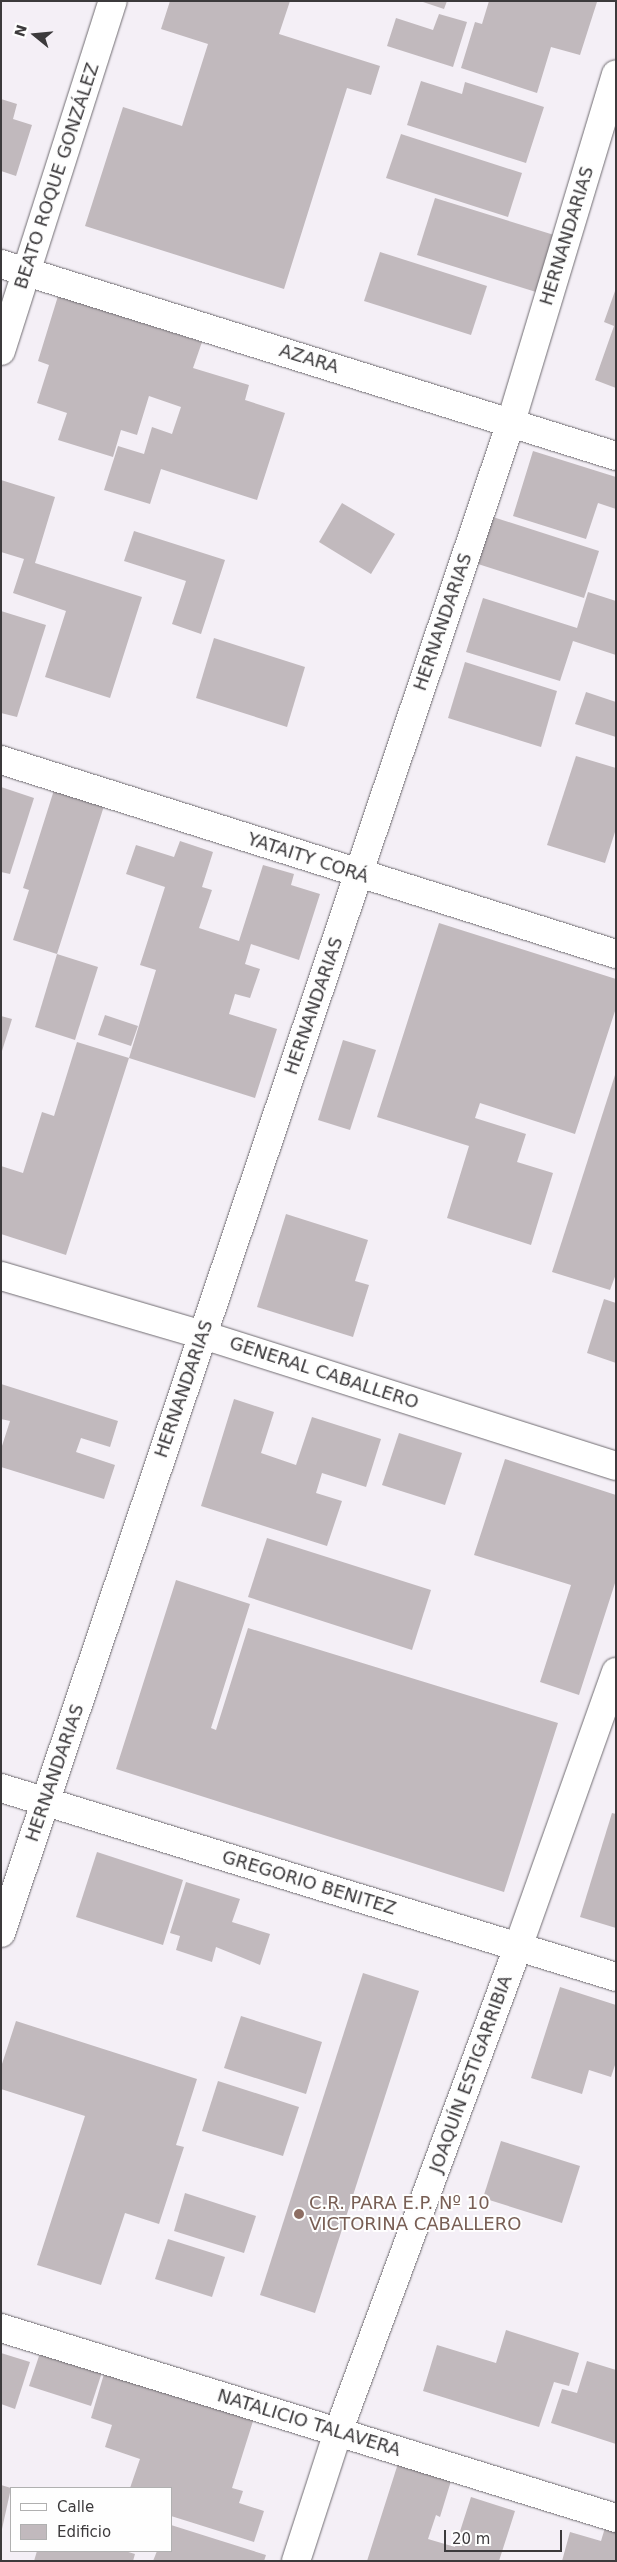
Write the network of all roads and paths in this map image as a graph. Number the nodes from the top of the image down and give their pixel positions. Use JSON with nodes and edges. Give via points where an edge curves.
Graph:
{"nodes":[{"id":1,"x":113,"y":1,"type":"edge"},
{"id":2,"x":616,"y":76,"type":"edge"},
{"id":3,"x":14,"y":268,"type":"edge"},
{"id":4,"x":1,"y":351,"type":"edge"},
{"id":5,"x":511,"y":422,"type":"junction"},
{"id":6,"x":616,"y":456,"type":"edge"},
{"id":7,"x":1,"y":760,"type":"edge"},
{"id":8,"x":358,"y":874,"type":"junction"},
{"id":9,"x":616,"y":954,"type":"edge"},
{"id":10,"x":1,"y":1276,"type":"edge"},
{"id":11,"x":202,"y":1335,"type":"junction"},
{"id":12,"x":616,"y":1466,"type":"edge"},
{"id":13,"x":616,"y":1672,"type":"edge"},
{"id":14,"x":1,"y":1788,"type":"edge"},
{"id":15,"x":45,"y":1802,"type":"junction"},
{"id":16,"x":1,"y":1933,"type":"edge"},
{"id":17,"x":518,"y":1947,"type":"junction"},
{"id":18,"x":616,"y":1977,"type":"edge"},
{"id":19,"x":1,"y":2328,"type":"edge"},
{"id":20,"x":338,"y":2432,"type":"junction"},
{"id":21,"x":616,"y":2518,"type":"edge"},
{"id":22,"x":296,"y":2561,"type":"edge"}],
"edges":[{"from":1,"to":3,"type":"street","name":"BEATO ROQUE GONZÁLEZ"},
{"from":2,"to":5,"type":"street","name":"HERNANDARIAS"},
{"from":3,"to":4,"type":"street","name":"BEATO ROQUE GONZÁLEZ"},
{"from":3,"to":5,"type":"street","name":"AZARA"},
{"from":5,"to":6,"type":"street","name":"AZARA"},
{"from":5,"to":8,"type":"street","name":"HERNANDARIAS"},
{"from":7,"to":8,"type":"street","name":"YATAITY CORÁ"},
{"from":8,"to":9,"type":"street","name":"YATAITY CORÁ"},
{"from":8,"to":11,"type":"street","name":"HERNANDARIAS"},
{"from":10,"to":11,"type":"street","name":"GENERAL CABALLERO"},
{"from":11,"to":12,"type":"street","name":"GENERAL CABALLERO"},
{"from":11,"to":15,"type":"street","name":"HERNANDARIAS"},
{"from":13,"to":17,"type":"street","name":"JOAQUÍN ESTIGARRIBIA"},
{"from":14,"to":15,"type":"street","name":"GREGORIO BENITEZ"},
{"from":15,"to":16,"type":"street","name":"HERNANDARIAS"},
{"from":15,"to":17,"type":"street","name":"GREGORIO BENITEZ"},
{"from":17,"to":18,"type":"street","name":"GREGORIO BENITEZ"},
{"from":17,"to":20,"type":"street","name":"JOAQUÍN ESTIGARRIBIA"},
{"from":19,"to":20,"type":"street","name":"NATALICIO TALAVERA"},
{"from":20,"to":21,"type":"street","name":"NATALICIO TALAVERA"},
{"from":20,"to":22,"type":"street","name":"JOAQUÍN ESTIGARRIBIA"}]}
